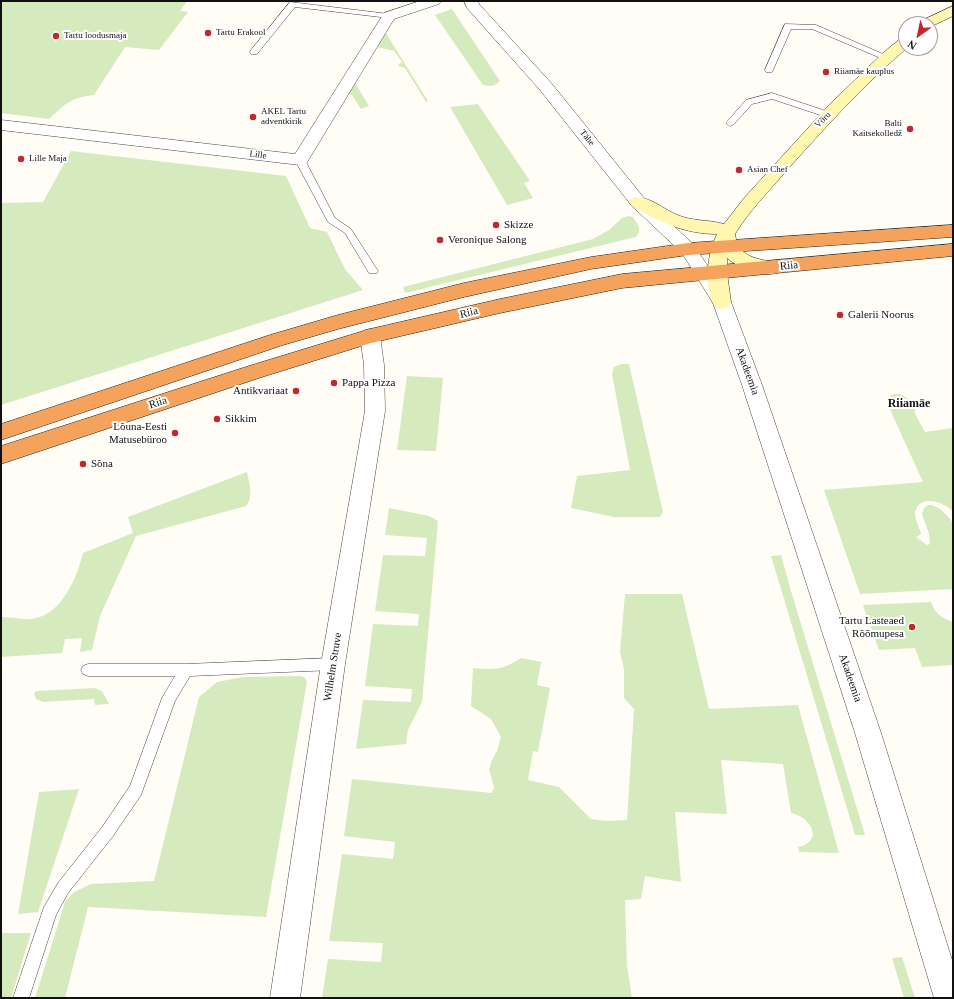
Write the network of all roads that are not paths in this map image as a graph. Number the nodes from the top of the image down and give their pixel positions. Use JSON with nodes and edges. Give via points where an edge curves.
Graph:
{"nodes":[{"id":1,"x":434,"y":1,"type":"edge"},
{"id":2,"x":472,"y":1,"type":"edge"},
{"id":3,"x":389,"y":8,"type":"edge"},
{"id":4,"x":953,"y":10,"type":"edge"},
{"id":5,"x":938,"y":18,"type":"edge"},
{"id":6,"x":898,"y":47,"type":"edge"},
{"id":7,"x":254,"y":52,"type":"dead end"},
{"id":8,"x":886,"y":57,"type":"junction"},
{"id":9,"x":769,"y":70,"type":"dead end"},
{"id":10,"x":829,"y":115,"type":"junction"},
{"id":11,"x":730,"y":123,"type":"dead end"},
{"id":12,"x":1,"y":125,"type":"edge"},
{"id":13,"x":300,"y":160,"type":"junction"},
{"id":14,"x":638,"y":202,"type":"junction"},
{"id":15,"x":953,"y":231,"type":"edge"},
{"id":16,"x":720,"y":240,"type":"junction"},
{"id":17,"x":688,"y":248,"type":"junction"},
{"id":18,"x":953,"y":250,"type":"edge"},
{"id":19,"x":770,"y":268,"type":"junction"},
{"id":20,"x":373,"y":271,"type":"dead end"},
{"id":21,"x":710,"y":273,"type":"junction"},
{"id":22,"x":370,"y":336,"type":"junction"},
{"id":23,"x":1,"y":432,"type":"edge"},
{"id":24,"x":1,"y":455,"type":"edge"},
{"id":25,"x":333,"y":664,"type":"junction"},
{"id":26,"x":88,"y":670,"type":"dead end"},
{"id":27,"x":186,"y":670,"type":"junction"},
{"id":28,"x":21,"y":998,"type":"edge"},
{"id":29,"x":285,"y":998,"type":"edge"},
{"id":30,"x":949,"y":998,"type":"edge"}],
"edges":[{"from":1,"to":3,"type":"street"},
{"from":2,"to":14,"type":"street","name":"Tähe","via":[[546,87]]},
{"from":3,"to":7,"type":"lane","via":[[293,4]]},
{"from":3,"to":13,"type":"street"},
{"from":4,"to":5,"type":"main road"},
{"from":6,"to":8,"type":"main road","name":"Võru"},
{"from":8,"to":9,"type":"lane","via":[[813,27],[788,26]]},
{"from":8,"to":10,"type":"main road","name":"Võru"},
{"from":10,"to":11,"type":"lane","via":[[772,96],[749,102]]},
{"from":10,"to":16,"type":"main road","name":"Võru"},
{"from":12,"to":13,"type":"street","name":"Lille"},
{"from":13,"to":20,"type":"lane","via":[[330,220],[348,231]]},
{"from":14,"to":16,"type":"main road","via":[[667,218],[687,226],[702,228]]},
{"from":14,"to":17,"type":"street","name":"Tähe"},
{"from":15,"to":16,"type":"highway","name":"Riia"},
{"from":16,"to":17,"type":"highway","name":"Riia"},
{"from":16,"to":19,"type":"main road","via":[[734,255],[747,263]]},
{"from":16,"to":21,"type":"main road"},
{"from":17,"to":21,"type":"street","name":"Tähe"},
{"from":17,"to":23,"type":"highway","name":"Riia","via":[[592,263],[471,288],[338,322]]},
{"from":18,"to":19,"type":"highway","name":"Riia"},
{"from":19,"to":21,"type":"highway","name":"Riia"},
{"from":21,"to":22,"type":"highway","name":"Riia","via":[[622,281]]},
{"from":21,"to":30,"type":"street","name":"Akadeemia","via":[[752,384],[868,733]]},
{"from":22,"to":24,"type":"highway","name":"Riia"},
{"from":22,"to":25,"type":"street","name":"Wilhelm Struve","via":[[375,411]]},
{"from":25,"to":27,"type":"lane"},
{"from":25,"to":29,"type":"street","name":"Wilhelm Struve"},
{"from":26,"to":27,"type":"lane"},
{"from":27,"to":28,"type":"lane","via":[[168,698],[136,790],[108,831],[63,888],[49,912]]}]}
